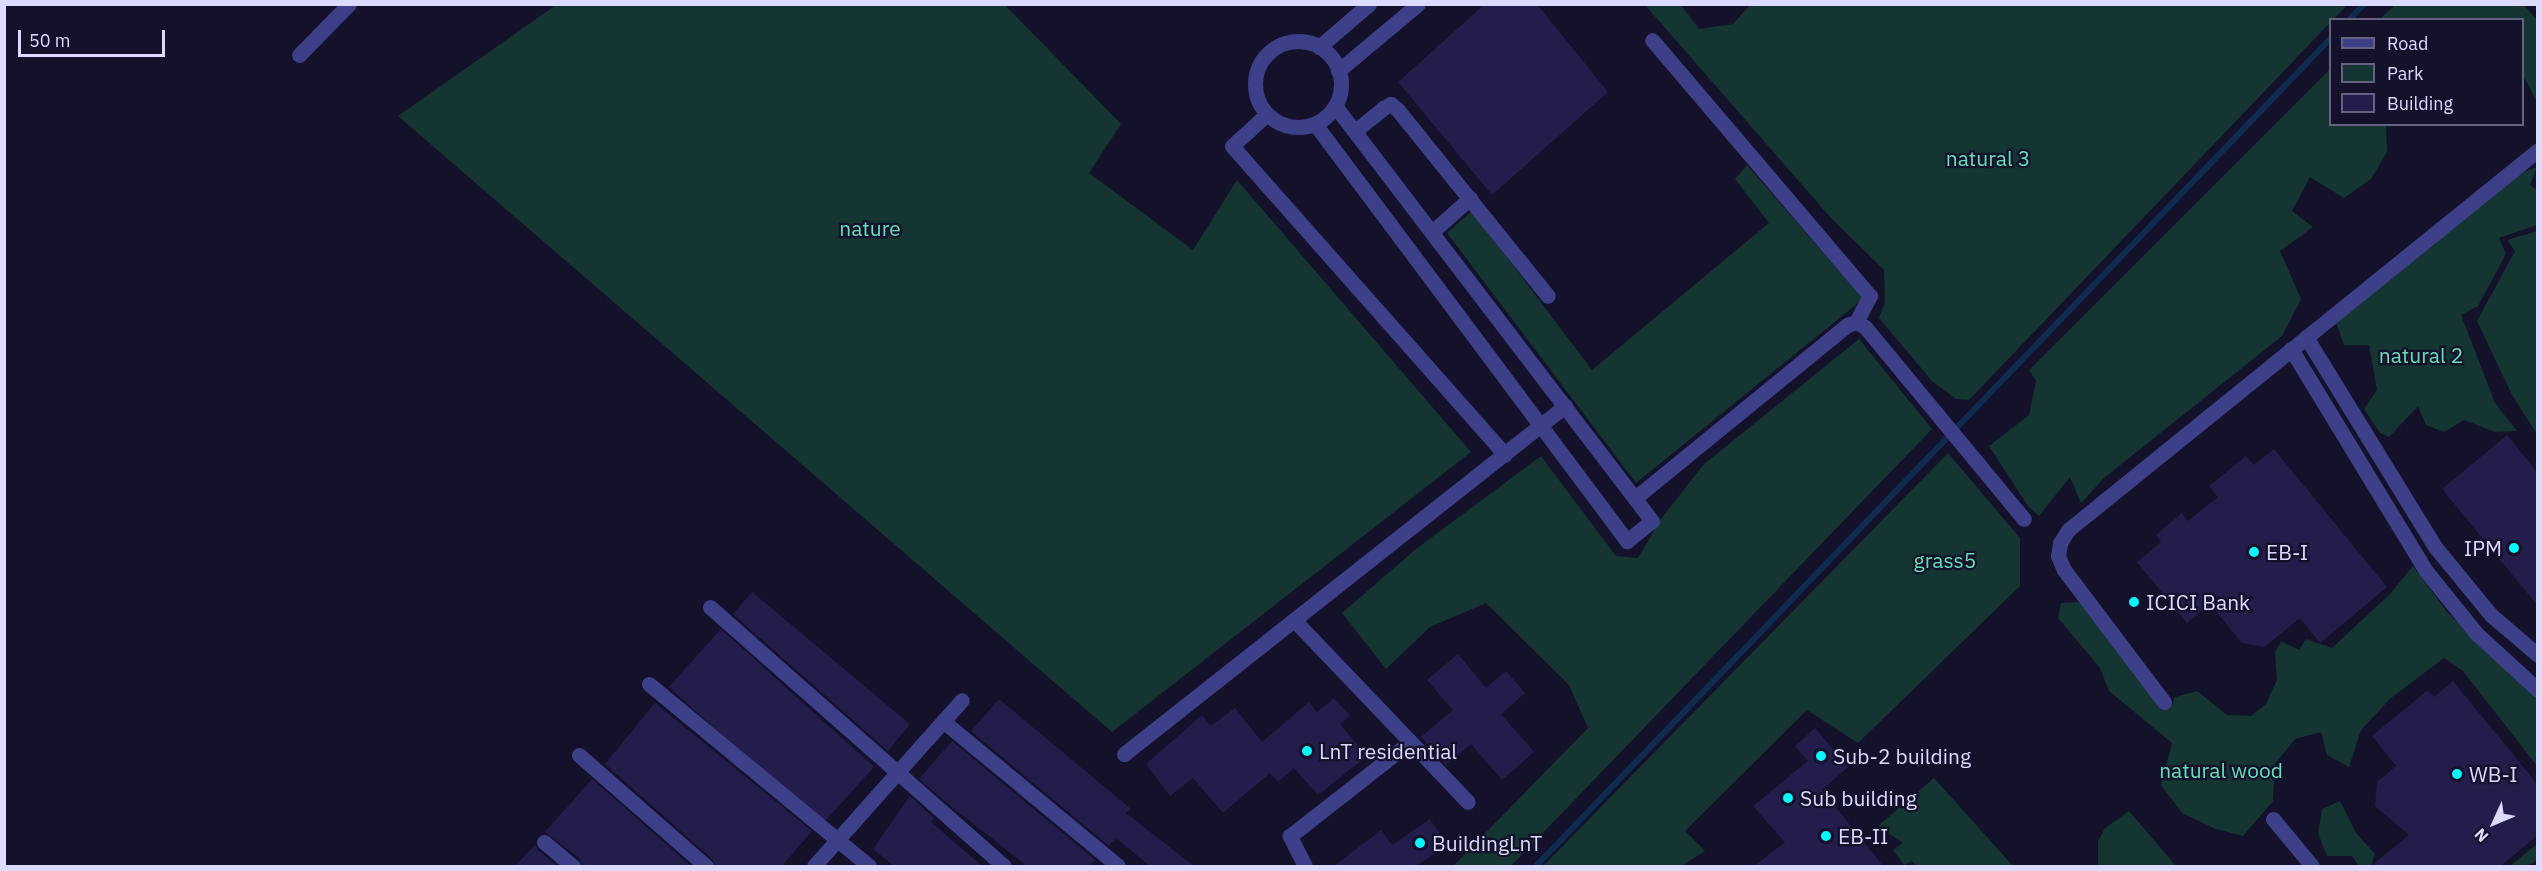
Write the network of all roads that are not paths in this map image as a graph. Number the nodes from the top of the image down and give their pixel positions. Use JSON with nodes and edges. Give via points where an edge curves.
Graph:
{"nodes":[{"id":1,"x":349,"y":4,"type":"edge"},
{"id":2,"x":1369,"y":4,"type":"edge"},
{"id":3,"x":1418,"y":4,"type":"edge"},
{"id":4,"x":1652,"y":40,"type":"dead end"},
{"id":5,"x":1319,"y":47,"type":"junction"},
{"id":6,"x":299,"y":55,"type":"dead end"},
{"id":7,"x":1338,"y":71,"type":"junction"},
{"id":8,"x":1335,"y":105,"type":"junction"},
{"id":9,"x":1267,"y":114,"type":"junction"},
{"id":10,"x":1315,"y":124,"type":"junction"},
{"id":11,"x":1355,"y":131,"type":"junction"},
{"id":12,"x":2538,"y":150,"type":"edge"},
{"id":13,"x":1470,"y":198,"type":"junction"},
{"id":14,"x":1432,"y":232,"type":"junction"},
{"id":15,"x":1548,"y":296,"type":"dead end"},
{"id":16,"x":1856,"y":322,"type":"junction"},
{"id":17,"x":2306,"y":337,"type":"junction"},
{"id":18,"x":2291,"y":349,"type":"junction"},
{"id":19,"x":1565,"y":406,"type":"junction"},
{"id":20,"x":1541,"y":427,"type":"junction"},
{"id":21,"x":1505,"y":455,"type":"junction"},
{"id":22,"x":1635,"y":498,"type":"junction"},
{"id":23,"x":2024,"y":519,"type":"dead end"},
{"id":24,"x":710,"y":608,"type":"dead end"},
{"id":25,"x":1294,"y":621,"type":"junction"},
{"id":26,"x":2538,"y":655,"type":"edge"},
{"id":27,"x":649,"y":684,"type":"dead end"},
{"id":28,"x":2538,"y":690,"type":"edge"},
{"id":29,"x":962,"y":700,"type":"dead end"},
{"id":30,"x":2164,"y":702,"type":"dead end"},
{"id":31,"x":944,"y":721,"type":"junction"},
{"id":32,"x":1410,"y":742,"type":"junction"},
{"id":33,"x":1124,"y":754,"type":"dead end"},
{"id":34,"x":579,"y":755,"type":"dead end"},
{"id":35,"x":896,"y":774,"type":"junction"},
{"id":36,"x":1468,"y":802,"type":"dead end"},
{"id":37,"x":2272,"y":819,"type":"dead end"},
{"id":38,"x":837,"y":839,"type":"junction"},
{"id":39,"x":544,"y":842,"type":"dead end"},
{"id":40,"x":1108,"y":863,"type":"edge"},
{"id":41,"x":573,"y":867,"type":"edge"},
{"id":42,"x":706,"y":867,"type":"edge"},
{"id":43,"x":814,"y":867,"type":"edge"},
{"id":44,"x":869,"y":867,"type":"edge"},
{"id":45,"x":1004,"y":867,"type":"edge"},
{"id":46,"x":1305,"y":867,"type":"edge"},
{"id":47,"x":2312,"y":867,"type":"edge"}],
"edges":[{"from":1,"to":6,"type":"lane"},
{"from":2,"to":5,"type":"lane"},
{"from":3,"to":7,"type":"lane"},
{"from":4,"to":16,"type":"lane","via":[[1869,292],[1869,300]]},
{"from":5,"to":7,"type":"lane"},
{"from":5,"to":9,"type":"lane","via":[[1292,41],[1268,52],[1255,79],[1255,94]]},
{"from":7,"to":8,"type":"lane","via":[[1340,93]]},
{"from":8,"to":10,"type":"lane"},
{"from":8,"to":11,"type":"lane"},
{"from":9,"to":10,"type":"lane","via":[[1285,125]]},
{"from":9,"to":21,"type":"lane","via":[[1232,146]]},
{"from":10,"to":20,"type":"lane"},
{"from":11,"to":13,"type":"lane","via":[[1391,105]]},
{"from":11,"to":14,"type":"lane"},
{"from":12,"to":17,"type":"lane"},
{"from":13,"to":14,"type":"lane"},
{"from":13,"to":15,"type":"lane"},
{"from":14,"to":19,"type":"lane"},
{"from":16,"to":22,"type":"lane","via":[[1846,325]]},
{"from":16,"to":23,"type":"lane","via":[[1865,327]]},
{"from":17,"to":18,"type":"lane"},
{"from":17,"to":26,"type":"lane","via":[[2436,549],[2491,615]]},
{"from":18,"to":28,"type":"lane","via":[[2426,572],[2476,633]]},
{"from":18,"to":30,"type":"lane","via":[[2068,530],[2060,543],[2058,556],[2064,570]]},
{"from":19,"to":20,"type":"lane"},
{"from":19,"to":22,"type":"lane"},
{"from":20,"to":21,"type":"lane"},
{"from":20,"to":22,"type":"lane","via":[[1627,541],[1652,521]]},
{"from":21,"to":25,"type":"lane"},
{"from":24,"to":35,"type":"lane"},
{"from":25,"to":32,"type":"lane"},
{"from":25,"to":33,"type":"lane"},
{"from":27,"to":38,"type":"lane"},
{"from":29,"to":31,"type":"lane"},
{"from":31,"to":35,"type":"lane"},
{"from":31,"to":40,"type":"lane"},
{"from":32,"to":36,"type":"lane"},
{"from":32,"to":46,"type":"lane","via":[[1290,836]]},
{"from":34,"to":42,"type":"lane"},
{"from":35,"to":38,"type":"lane"},
{"from":35,"to":45,"type":"lane"},
{"from":37,"to":47,"type":"lane"},
{"from":38,"to":43,"type":"lane"},
{"from":38,"to":44,"type":"lane"},
{"from":39,"to":41,"type":"lane"}]}
